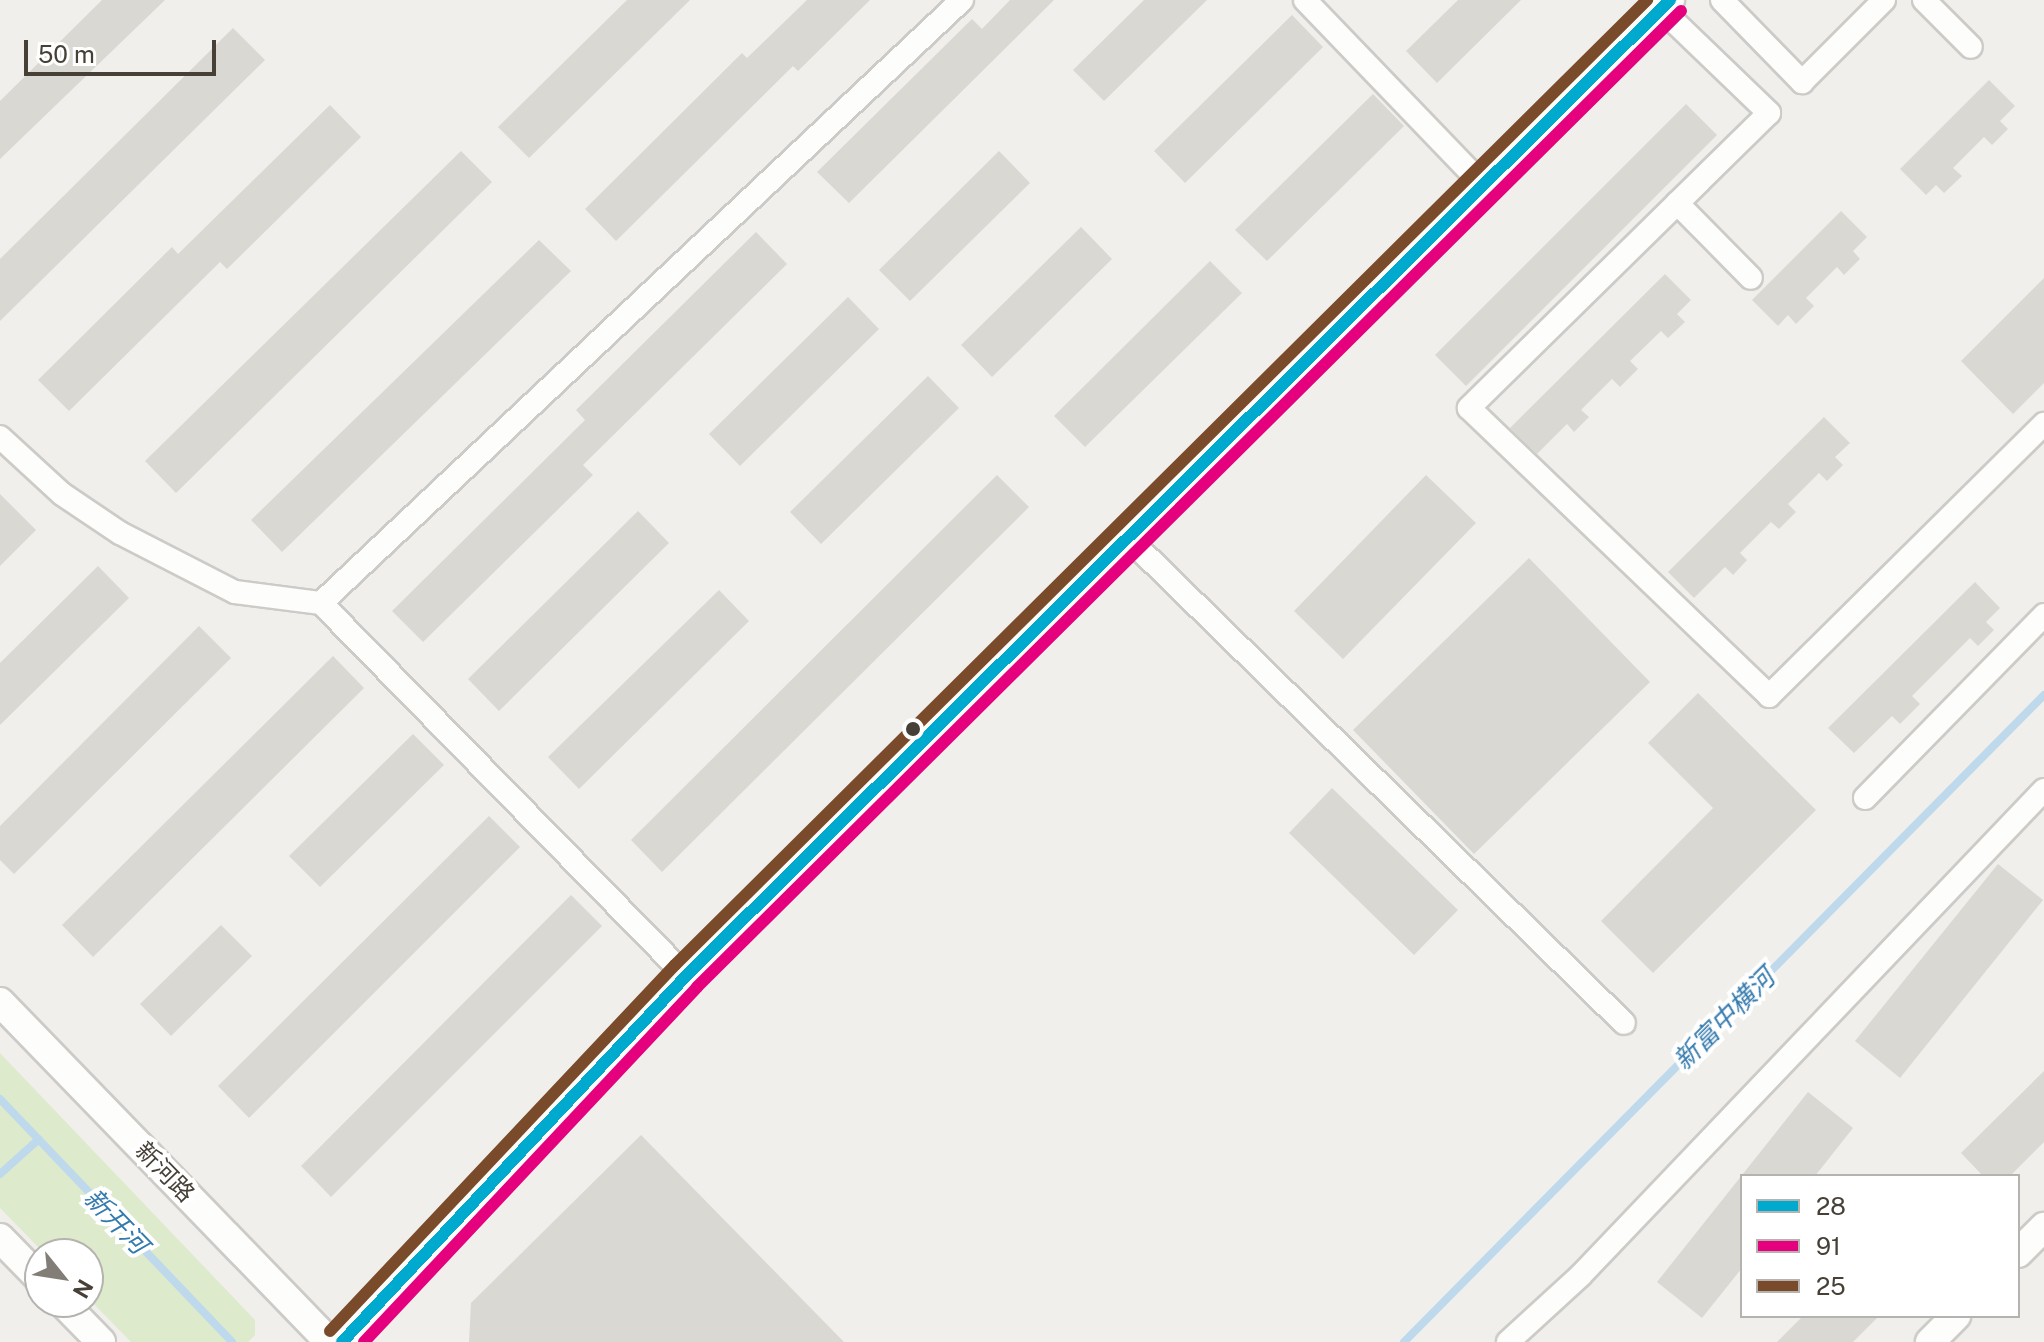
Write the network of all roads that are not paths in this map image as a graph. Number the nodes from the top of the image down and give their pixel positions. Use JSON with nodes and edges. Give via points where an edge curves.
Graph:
{"nodes":[{"id":1,"x":962,"y":0,"type":"edge"},
{"id":2,"x":1305,"y":0,"type":"edge"},
{"id":3,"x":1722,"y":0,"type":"edge"},
{"id":4,"x":1884,"y":0,"type":"edge"},
{"id":5,"x":1924,"y":0,"type":"edge"},
{"id":6,"x":1666,"y":4,"type":"edge"},
{"id":7,"x":1971,"y":47,"type":"dead end"},
{"id":8,"x":1485,"y":187,"type":"junction"},
{"id":9,"x":1677,"y":203,"type":"junction"},
{"id":10,"x":1751,"y":278,"type":"dead end"},
{"id":11,"x":2044,"y":424,"type":"edge"},
{"id":12,"x":0,"y":437,"type":"edge"},
{"id":13,"x":1129,"y":539,"type":"junction"},
{"id":14,"x":321,"y":603,"type":"junction"},
{"id":15,"x":2044,"y":615,"type":"edge"},
{"id":16,"x":2044,"y":790,"type":"edge"},
{"id":17,"x":1865,"y":798,"type":"dead end"},
{"id":18,"x":686,"y":976,"type":"junction"},
{"id":19,"x":0,"y":1002,"type":"edge"},
{"id":20,"x":1624,"y":1023,"type":"dead end"},
{"id":21,"x":2044,"y":1227,"type":"edge"},
{"id":22,"x":2,"y":1244,"type":"edge"},
{"id":23,"x":2020,"y":1251,"type":"edge"},
{"id":24,"x":24,"y":1264,"type":"edge"},
{"id":25,"x":78,"y":1318,"type":"edge"},
{"id":26,"x":1954,"y":1318,"type":"edge"},
{"id":27,"x":101,"y":1342,"type":"edge"},
{"id":28,"x":330,"y":1342,"type":"edge"},
{"id":29,"x":342,"y":1342,"type":"edge"},
{"id":30,"x":1508,"y":1342,"type":"edge"},
{"id":31,"x":1930,"y":1342,"type":"edge"}],
"edges":[{"from":1,"to":14,"type":"street"},
{"from":2,"to":8,"type":"street"},
{"from":3,"to":4,"type":"street","via":[[1802,82]]},
{"from":5,"to":7,"type":"street"},
{"from":6,"to":8,"type":"street"},
{"from":6,"to":9,"type":"street","via":[[1769,113]]},
{"from":8,"to":13,"type":"street"},
{"from":9,"to":10,"type":"street"},
{"from":9,"to":11,"type":"street","via":[[1469,408],[1769,696]]},
{"from":12,"to":14,"type":"street","via":[[62,494],[120,533],[235,592]]},
{"from":13,"to":18,"type":"street"},
{"from":13,"to":20,"type":"street"},
{"from":14,"to":18,"type":"street"},
{"from":15,"to":17,"type":"street"},
{"from":16,"to":30,"type":"street","via":[[1580,1276]]},
{"from":18,"to":29,"type":"street"},
{"from":19,"to":28,"type":"street","name":"新河路"},
{"from":21,"to":23,"type":"street"},
{"from":22,"to":24,"type":"street"},
{"from":25,"to":27,"type":"street"},
{"from":26,"to":31,"type":"street"}]}
